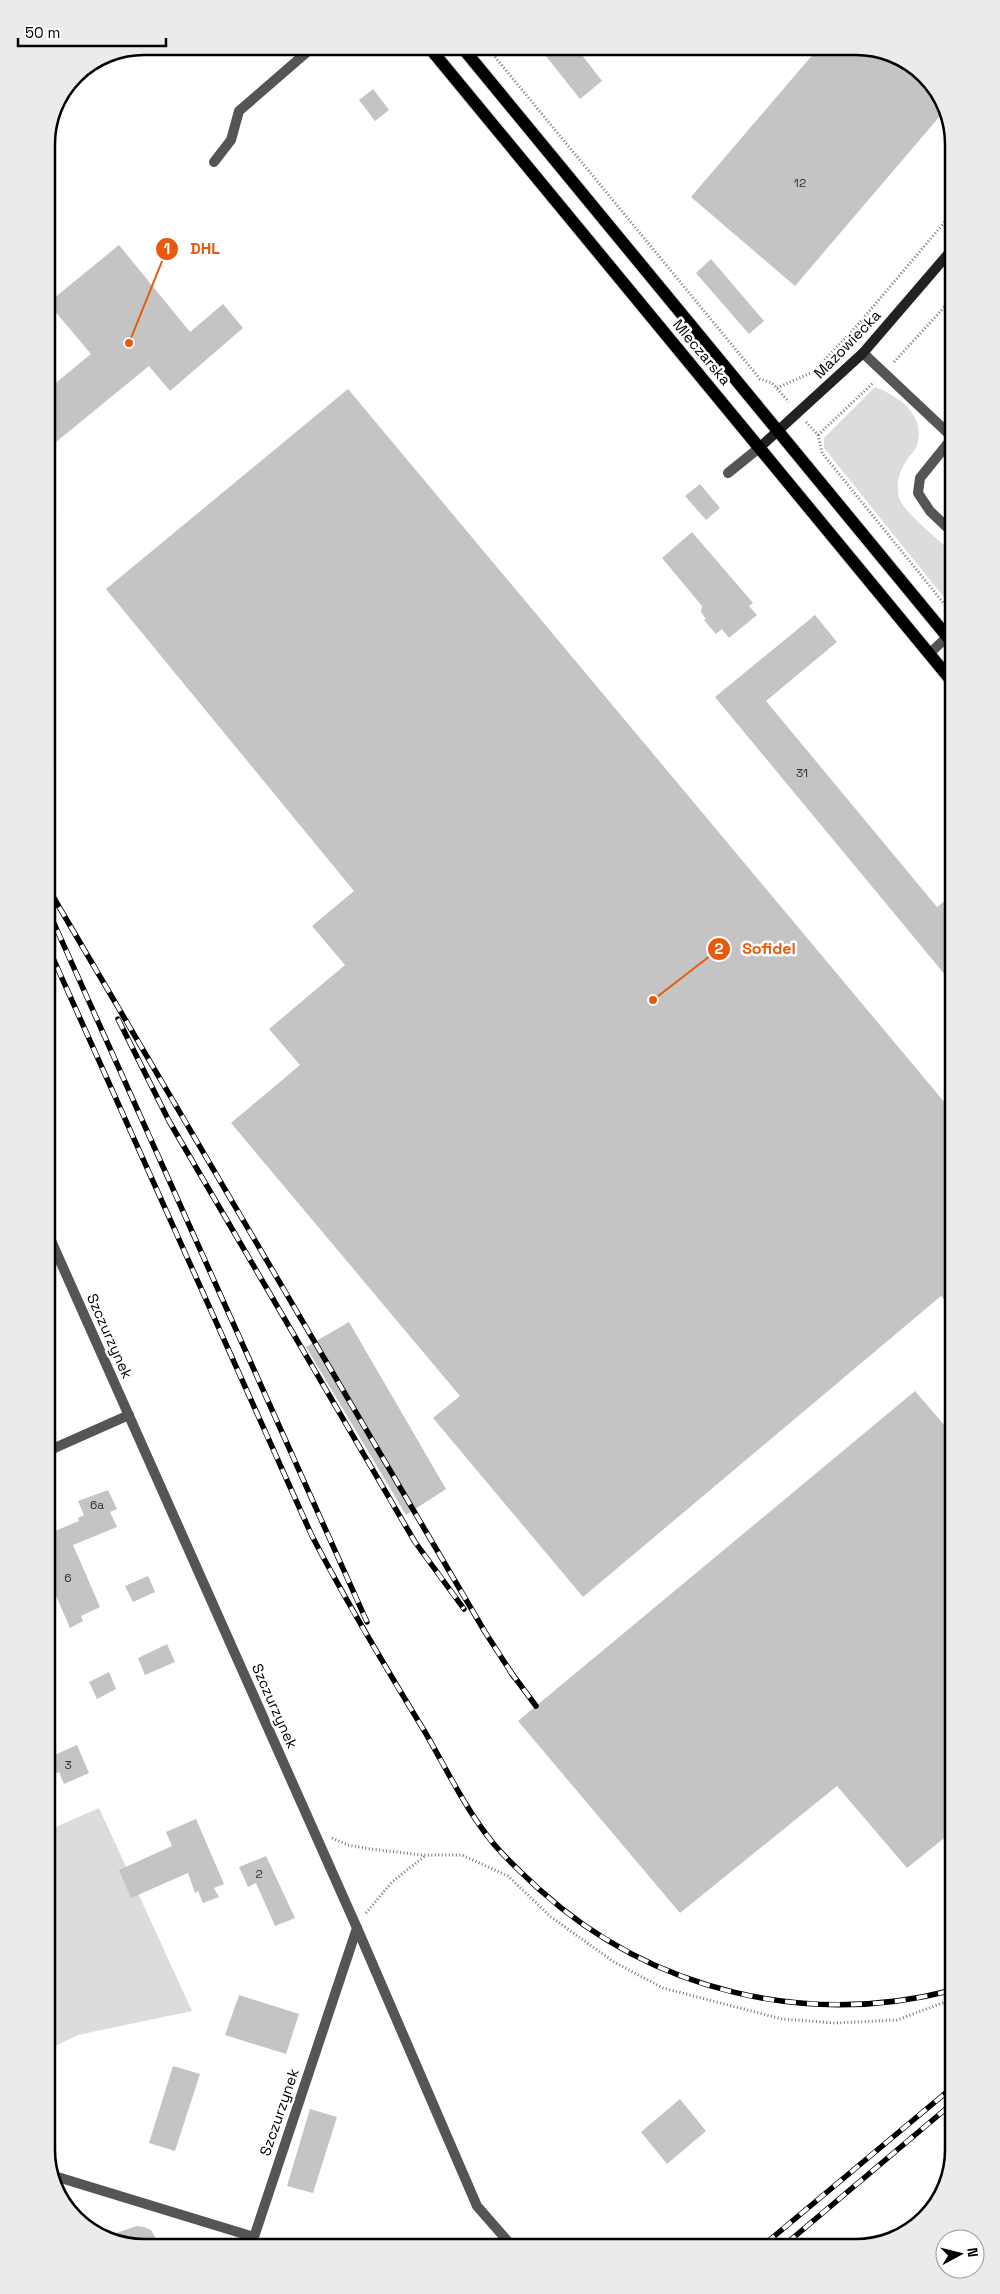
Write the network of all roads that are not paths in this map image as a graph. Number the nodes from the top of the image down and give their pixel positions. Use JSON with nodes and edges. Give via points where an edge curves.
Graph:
{"nodes":[{"id":1,"x":304,"y":55,"type":"edge"},
{"id":2,"x":435,"y":55,"type":"edge"},
{"id":3,"x":468,"y":55,"type":"edge"},
{"id":4,"x":214,"y":162,"type":"dead end"},
{"id":5,"x":945,"y":258,"type":"edge"},
{"id":6,"x":863,"y":353,"type":"junction"},
{"id":7,"x":945,"y":429,"type":"edge"},
{"id":8,"x":778,"y":431,"type":"junction"},
{"id":9,"x":759,"y":448,"type":"junction"},
{"id":10,"x":945,"y":448,"type":"edge"},
{"id":11,"x":728,"y":473,"type":"dead end"},
{"id":12,"x":945,"y":525,"type":"edge"},
{"id":13,"x":945,"y":632,"type":"edge"},
{"id":14,"x":945,"y":640,"type":"edge"},
{"id":15,"x":929,"y":654,"type":"junction"},
{"id":16,"x":945,"y":673,"type":"edge"},
{"id":17,"x":55,"y":1249,"type":"edge"},
{"id":18,"x":129,"y":1415,"type":"junction"},
{"id":19,"x":55,"y":1448,"type":"edge"},
{"id":20,"x":357,"y":1928,"type":"junction"},
{"id":21,"x":60,"y":2178,"type":"edge"},
{"id":22,"x":243,"y":2239,"type":"edge"},
{"id":23,"x":253,"y":2239,"type":"edge"},
{"id":24,"x":506,"y":2239,"type":"edge"}],
"edges":[{"from":1,"to":4,"type":"street","via":[[239,111],[231,140]]},
{"from":2,"to":9,"type":"main road","name":"Mleczarska"},
{"from":3,"to":8,"type":"main road","name":"Mleczarska"},
{"from":5,"to":6,"type":"street","name":"Mazowiecka"},
{"from":6,"to":7,"type":"street"},
{"from":6,"to":8,"type":"street","name":"Mazowiecka"},
{"from":8,"to":9,"type":"street","name":"Mazowiecka"},
{"from":8,"to":13,"type":"main road","name":"Mleczarska"},
{"from":9,"to":11,"type":"street"},
{"from":9,"to":15,"type":"main road","name":"Mleczarska"},
{"from":10,"to":12,"type":"street","via":[[920,478],[918,493]]},
{"from":14,"to":15,"type":"street"},
{"from":15,"to":16,"type":"main road","name":"Mleczarska"},
{"from":17,"to":18,"type":"street","name":"Szczurzynek"},
{"from":18,"to":19,"type":"street"},
{"from":18,"to":20,"type":"street","name":"Szczurzynek"},
{"from":20,"to":23,"type":"street","name":"Szczurzynek"},
{"from":20,"to":24,"type":"street","via":[[477,2206]]},
{"from":21,"to":22,"type":"street"}]}
